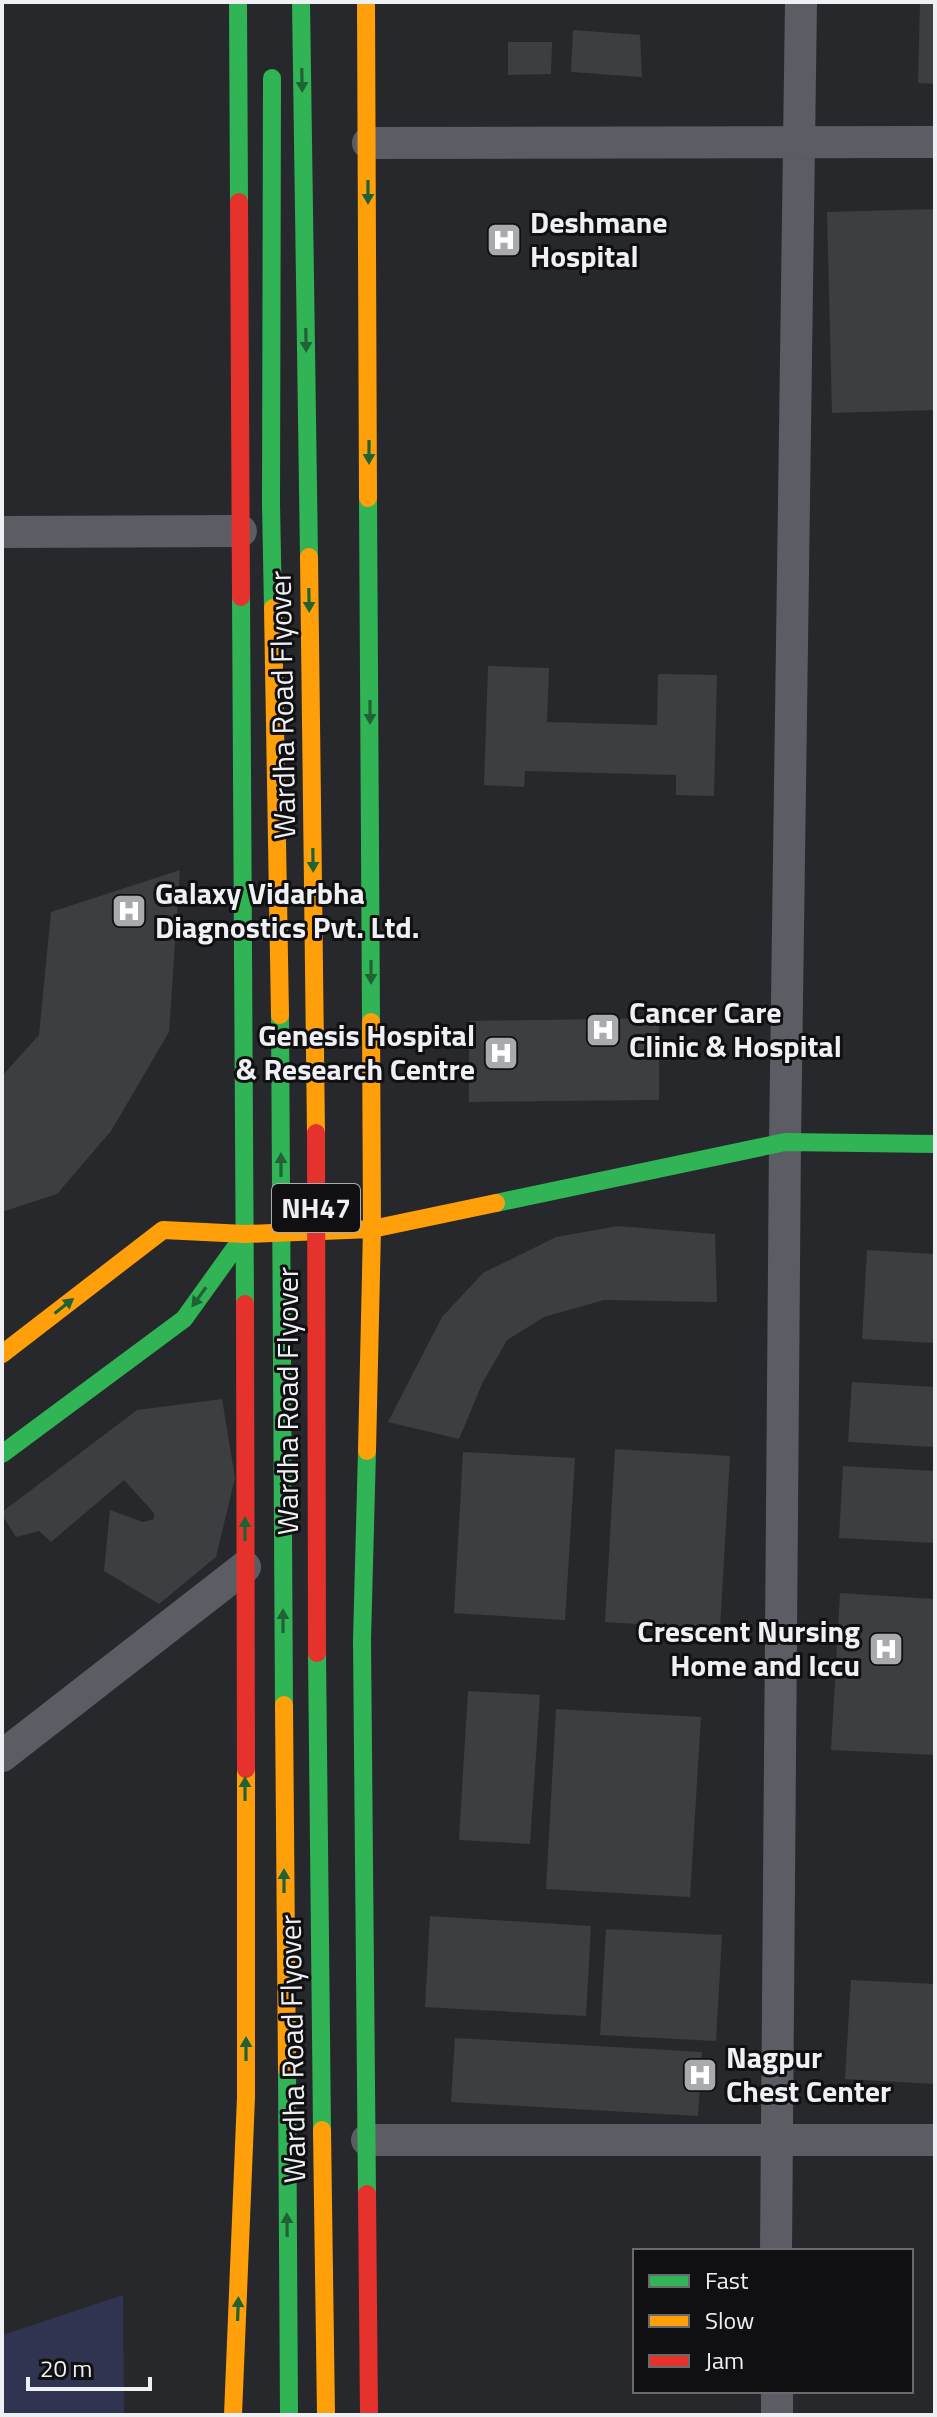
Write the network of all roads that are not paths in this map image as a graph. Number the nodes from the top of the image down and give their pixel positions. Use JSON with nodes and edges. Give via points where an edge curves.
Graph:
{"nodes":[{"id":1,"x":238,"y":2,"type":"edge"},
{"id":2,"x":301,"y":2,"type":"edge"},
{"id":3,"x":366,"y":2,"type":"edge"},
{"id":4,"x":801,"y":2,"type":"edge"},
{"id":5,"x":272,"y":65,"type":"dead end"},
{"id":6,"x":800,"y":142,"type":"junction"},
{"id":7,"x":935,"y":142,"type":"edge"},
{"id":8,"x":368,"y":143,"type":"junction"},
{"id":9,"x":241,"y":531,"type":"junction"},
{"id":10,"x":2,"y":532,"type":"edge"},
{"id":11,"x":785,"y":1142,"type":"junction"},
{"id":12,"x":935,"y":1144,"type":"edge"},
{"id":13,"x":372,"y":1229,"type":"junction"},
{"id":14,"x":245,"y":1234,"type":"junction"},
{"id":15,"x":2,"y":1354,"type":"edge"},
{"id":16,"x":2,"y":1454,"type":"edge"},
{"id":17,"x":245,"y":1567,"type":"junction"},
{"id":18,"x":2,"y":1756,"type":"edge"},
{"id":19,"x":367,"y":2140,"type":"junction"},
{"id":20,"x":776,"y":2140,"type":"junction"},
{"id":21,"x":935,"y":2140,"type":"edge"},
{"id":22,"x":776,"y":2249,"type":"edge"},
{"id":23,"x":777,"y":2393,"type":"edge"},
{"id":24,"x":233,"y":2415,"type":"edge"},
{"id":25,"x":289,"y":2415,"type":"edge"},
{"id":26,"x":326,"y":2415,"type":"edge"},
{"id":27,"x":369,"y":2415,"type":"edge"},
{"id":28,"x":777,"y":2415,"type":"edge"}],
"edges":[{"from":1,"to":9,"type":"main road"},
{"from":2,"to":26,"type":"main road","name":"Wardha Road Flyover","number":"NH47","one_way":true},
{"from":3,"to":8,"type":"main road"},
{"from":4,"to":6,"type":"street"},
{"from":25,"to":5,"type":"main road","name":"Wardha Road Flyover","number":"NH47","one_way":true,"via":[[280,901],[271,504]]},
{"from":6,"to":7,"type":"street"},
{"from":6,"to":8,"type":"street"},
{"from":6,"to":11,"type":"street"},
{"from":8,"to":13,"type":"main road","one_way":true},
{"from":9,"to":10,"type":"street"},
{"from":9,"to":14,"type":"main road"},
{"from":11,"to":12,"type":"main road"},
{"from":11,"to":13,"type":"main road"},
{"from":11,"to":20,"type":"street"},
{"from":13,"to":14,"type":"main road"},
{"from":13,"to":19,"type":"main road","via":[[362,1640]]},
{"from":15,"to":14,"type":"main road","one_way":true,"via":[[163,1230]]},
{"from":14,"to":16,"type":"main road","one_way":true,"via":[[184,1319]]},
{"from":17,"to":14,"type":"main road","one_way":true},
{"from":17,"to":18,"type":"street"},
{"from":24,"to":17,"type":"main road","one_way":true,"via":[[246,2097]]},
{"from":19,"to":20,"type":"street"},
{"from":19,"to":27,"type":"main road"},
{"from":20,"to":21,"type":"street"},
{"from":20,"to":22,"type":"street"},
{"from":23,"to":28,"type":"street"}]}
